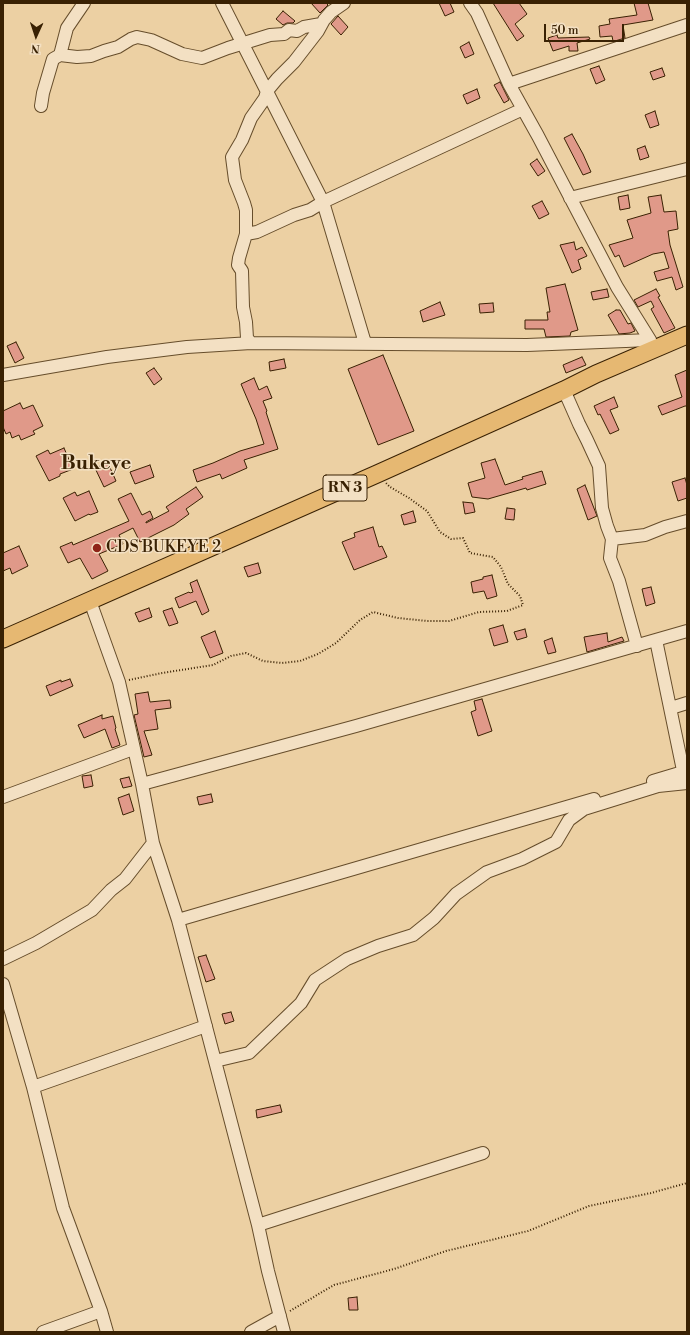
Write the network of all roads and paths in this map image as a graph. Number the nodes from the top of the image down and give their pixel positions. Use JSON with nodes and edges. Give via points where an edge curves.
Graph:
{"nodes":[{"id":1,"x":84,"y":3,"type":"edge"},
{"id":2,"x":222,"y":3,"type":"edge"},
{"id":3,"x":344,"y":3,"type":"edge"},
{"id":4,"x":470,"y":3,"type":"edge"},
{"id":5,"x":321,"y":24,"type":"junction"},
{"id":6,"x":687,"y":25,"type":"edge"},
{"id":7,"x":243,"y":44,"type":"junction"},
{"id":8,"x":60,"y":55,"type":"junction"},
{"id":9,"x":509,"y":84,"type":"junction"},
{"id":10,"x":267,"y":91,"type":"junction"},
{"id":11,"x":41,"y":106,"type":"dead end"},
{"id":12,"x":522,"y":109,"type":"junction"},
{"id":13,"x":687,"y":169,"type":"edge"},
{"id":14,"x":570,"y":198,"type":"junction"},
{"id":15,"x":323,"y":202,"type":"junction"},
{"id":16,"x":246,"y":234,"type":"junction"},
{"id":17,"x":687,"y":335,"type":"edge"},
{"id":18,"x":251,"y":343,"type":"junction"},
{"id":19,"x":365,"y":343,"type":"junction"},
{"id":20,"x":652,"y":344,"type":"junction"},
{"id":21,"x":3,"y":375,"type":"edge"},
{"id":22,"x":564,"y":390,"type":"junction"},
{"id":23,"x":377,"y":474,"type":"junction"},
{"id":24,"x":687,"y":521,"type":"edge"},
{"id":25,"x":612,"y":539,"type":"junction"},
{"id":26,"x":90,"y":601,"type":"junction"},
{"id":27,"x":687,"y":631,"type":"edge"},
{"id":28,"x":3,"y":639,"type":"edge"},
{"id":29,"x":656,"y":640,"type":"junction"},
{"id":30,"x":637,"y":646,"type":"junction"},
{"id":31,"x":119,"y":682,"type":"junction"},
{"id":32,"x":687,"y":703,"type":"edge"},
{"id":33,"x":671,"y":708,"type":"junction"},
{"id":34,"x":133,"y":749,"type":"junction"},
{"id":35,"x":685,"y":780,"type":"edge"},
{"id":36,"x":142,"y":784,"type":"junction"},
{"id":37,"x":3,"y":797,"type":"edge"},
{"id":38,"x":153,"y":843,"type":"junction"},
{"id":39,"x":178,"y":920,"type":"junction"},
{"id":40,"x":3,"y":960,"type":"edge"},
{"id":41,"x":3,"y":984,"type":"edge"},
{"id":42,"x":206,"y":1026,"type":"junction"},
{"id":43,"x":215,"y":1060,"type":"junction"},
{"id":44,"x":33,"y":1087,"type":"junction"},
{"id":45,"x":484,"y":1153,"type":"dead end"},
{"id":46,"x":687,"y":1183,"type":"edge"},
{"id":47,"x":258,"y":1225,"type":"junction"},
{"id":48,"x":101,"y":1311,"type":"junction"},
{"id":49,"x":280,"y":1316,"type":"junction"},
{"id":50,"x":42,"y":1332,"type":"edge"},
{"id":51,"x":107,"y":1332,"type":"edge"},
{"id":52,"x":251,"y":1332,"type":"edge"},
{"id":53,"x":284,"y":1332,"type":"edge"}],
"edges":[{"from":1,"to":8,"type":"street","via":[[67,28]]},
{"from":2,"to":7,"type":"street"},
{"from":3,"to":5,"type":"street","via":[[331,12]]},
{"from":4,"to":9,"type":"street"},
{"from":5,"to":7,"type":"street","via":[[297,31],[289,30],[284,34],[270,35]]},
{"from":5,"to":10,"type":"street","via":[[294,62]]},
{"from":6,"to":9,"type":"street"},
{"from":7,"to":8,"type":"street","via":[[202,58],[182,54],[151,40],[137,37],[125,45],[91,56]]},
{"from":7,"to":10,"type":"street"},
{"from":8,"to":11,"type":"street","via":[[53,59]]},
{"from":9,"to":12,"type":"street"},
{"from":10,"to":15,"type":"street"},
{"from":10,"to":16,"type":"street","via":[[232,157],[235,180],[244,203]]},
{"from":12,"to":14,"type":"street"},
{"from":12,"to":15,"type":"street"},
{"from":13,"to":14,"type":"street"},
{"from":14,"to":20,"type":"street","via":[[617,287]]},
{"from":15,"to":16,"type":"street","via":[[310,210]]},
{"from":15,"to":19,"type":"street"},
{"from":16,"to":18,"type":"street","via":[[238,265],[242,271],[247,338]]},
{"from":17,"to":20,"type":"highway","number":"RN 3"},
{"from":18,"to":19,"type":"street"},
{"from":18,"to":21,"type":"street","via":[[107,357]]},
{"from":19,"to":20,"type":"street"},
{"from":20,"to":22,"type":"highway","number":"RN 3"},
{"from":22,"to":23,"type":"highway","number":"RN 3"},
{"from":22,"to":25,"type":"street","via":[[599,466],[602,508]]},
{"from":23,"to":26,"type":"highway","number":"RN 3"},
{"from":23,"to":31,"type":"path","via":[[390,487],[427,511],[440,532],[451,539],[462,538],[470,553],[493,557],[501,567],[508,584],[520,596],[523,605],[506,611],[479,612],[449,621],[398,618],[373,612],[360,620],[336,643],[300,661],[263,661],[246,653],[213,665]]},
{"from":24,"to":25,"type":"street","via":[[645,535]]},
{"from":25,"to":30,"type":"street","via":[[610,558]]},
{"from":26,"to":28,"type":"highway","number":"RN 3"},
{"from":26,"to":31,"type":"street"},
{"from":27,"to":29,"type":"street"},
{"from":29,"to":30,"type":"street"},
{"from":29,"to":33,"type":"street"},
{"from":30,"to":36,"type":"street"},
{"from":31,"to":34,"type":"street"},
{"from":32,"to":33,"type":"street"},
{"from":33,"to":35,"type":"street"},
{"from":34,"to":36,"type":"street"},
{"from":34,"to":37,"type":"street"},
{"from":35,"to":39,"type":"street"},
{"from":35,"to":43,"type":"street","via":[[584,809],[569,820],[556,842],[522,859],[487,872],[456,894],[434,918],[413,935],[347,959],[315,980],[302,1003],[249,1053]]},
{"from":36,"to":38,"type":"street"},
{"from":38,"to":39,"type":"street"},
{"from":38,"to":40,"type":"street","via":[[125,879],[92,910]]},
{"from":39,"to":42,"type":"street"},
{"from":41,"to":44,"type":"street"},
{"from":42,"to":43,"type":"street"},
{"from":42,"to":44,"type":"street"},
{"from":43,"to":47,"type":"street"},
{"from":44,"to":48,"type":"street","via":[[63,1208]]},
{"from":45,"to":47,"type":"street"},
{"from":46,"to":49,"type":"path","via":[[589,1206],[528,1231],[446,1251],[334,1286]]},
{"from":47,"to":49,"type":"street"},
{"from":48,"to":50,"type":"street"},
{"from":48,"to":51,"type":"street"},
{"from":49,"to":52,"type":"street"},
{"from":49,"to":53,"type":"street"}]}
